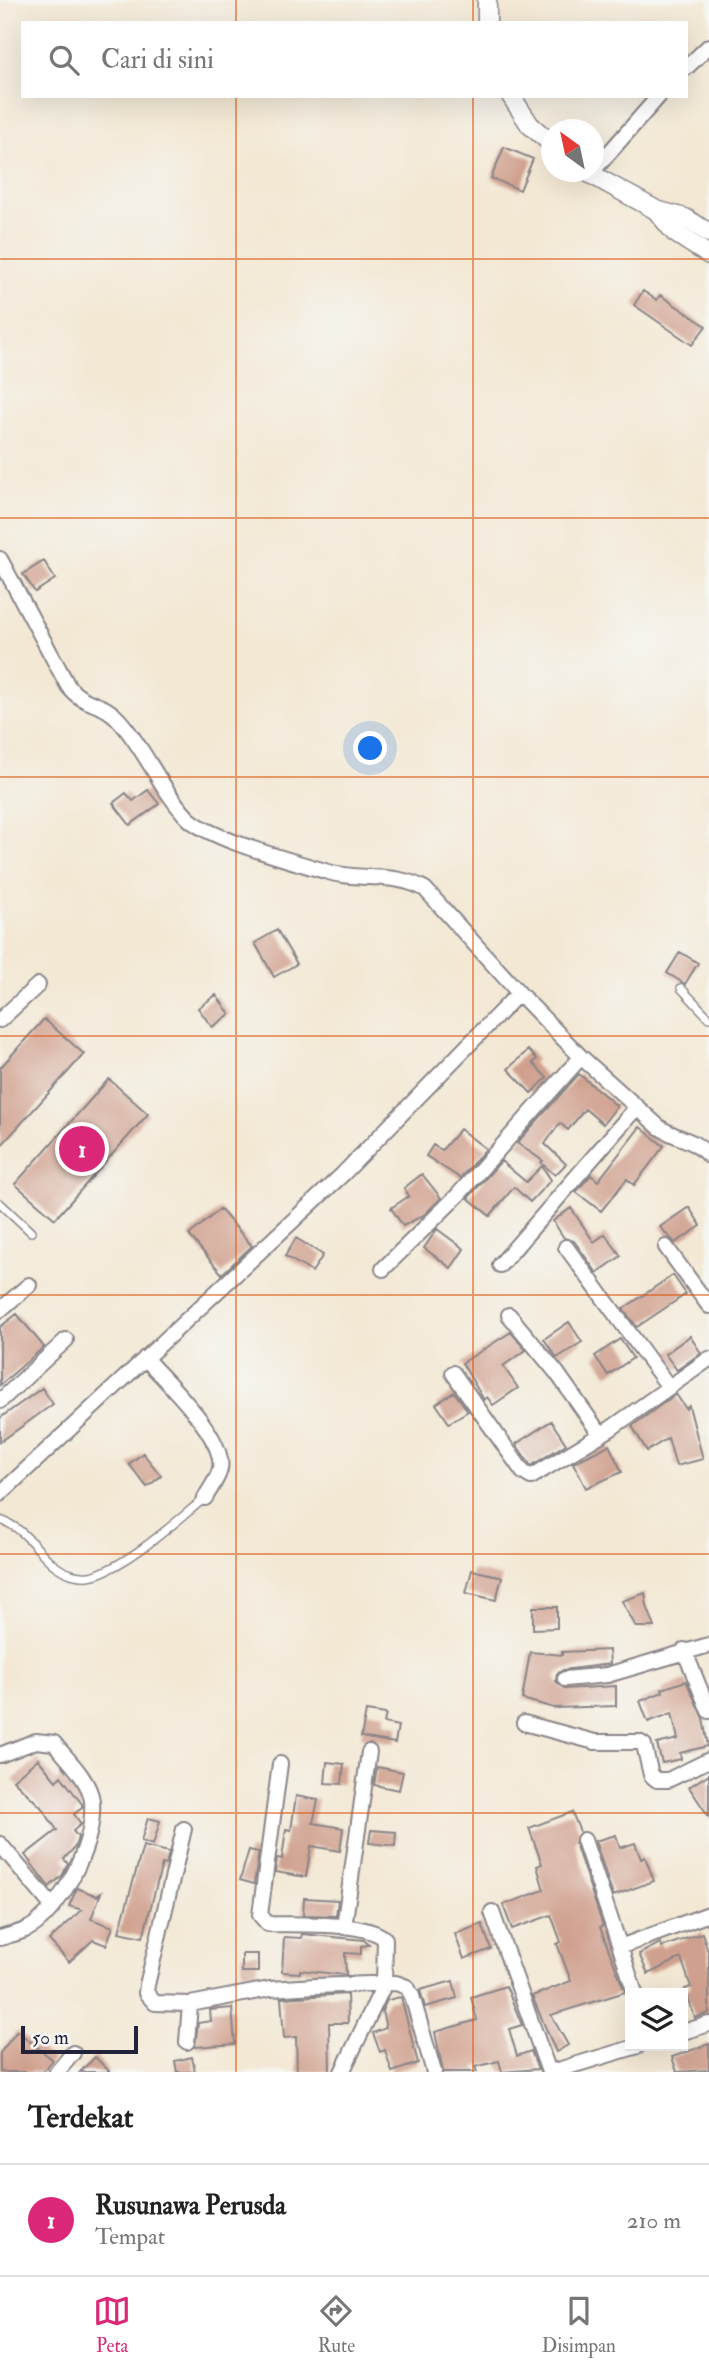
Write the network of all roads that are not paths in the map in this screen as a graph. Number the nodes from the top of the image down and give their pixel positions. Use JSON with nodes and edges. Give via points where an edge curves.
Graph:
{"nodes":[{"id":1,"x":487,"y":0,"type":"edge"},
{"id":2,"x":487,"y":21,"type":"edge"},
{"id":3,"x":709,"y":46,"type":"edge"},
{"id":4,"x":688,"y":66,"type":"edge"},
{"id":5,"x":512,"y":98,"type":"edge"},
{"id":6,"x":657,"y":98,"type":"edge"},
{"id":7,"x":541,"y":135,"type":"edge"},
{"id":8,"x":604,"y":157,"type":"edge"},
{"id":9,"x":604,"y":180,"type":"edge"},
{"id":10,"x":656,"y":210,"type":"junction"},
{"id":11,"x":709,"y":233,"type":"edge"},
{"id":12,"x":709,"y":255,"type":"edge"},
{"id":13,"x":0,"y":558,"type":"edge"},
{"id":14,"x":38,"y":985,"type":"dead end"},
{"id":15,"x":681,"y":988,"type":"dead end"},
{"id":16,"x":519,"y":993,"type":"junction"},
{"id":17,"x":709,"y":1018,"type":"edge"},
{"id":18,"x":0,"y":1020,"type":"edge"},
{"id":19,"x":581,"y":1057,"type":"junction"},
{"id":20,"x":636,"y":1108,"type":"junction"},
{"id":21,"x":709,"y":1156,"type":"edge"},
{"id":22,"x":0,"y":1203,"type":"edge"},
{"id":23,"x":32,"y":1232,"type":"dead end"},
{"id":24,"x":566,"y":1247,"type":"dead end"},
{"id":25,"x":666,"y":1247,"type":"dead end"},
{"id":26,"x":500,"y":1265,"type":"dead end"},
{"id":27,"x":383,"y":1269,"type":"dead end"},
{"id":28,"x":29,"y":1284,"type":"dead end"},
{"id":29,"x":709,"y":1306,"type":"edge"},
{"id":30,"x":0,"y":1310,"type":"edge"},
{"id":31,"x":509,"y":1315,"type":"dead end"},
{"id":32,"x":65,"y":1340,"type":"dead end"},
{"id":33,"x":145,"y":1358,"type":"junction"},
{"id":34,"x":709,"y":1359,"type":"edge"},
{"id":35,"x":453,"y":1373,"type":"dead end"},
{"id":36,"x":669,"y":1387,"type":"junction"},
{"id":37,"x":0,"y":1401,"type":"edge"},
{"id":38,"x":600,"y":1434,"type":"junction"},
{"id":39,"x":0,"y":1494,"type":"edge"},
{"id":40,"x":205,"y":1499,"type":"joint"},
{"id":41,"x":0,"y":1520,"type":"edge"},
{"id":42,"x":709,"y":1645,"type":"edge"},
{"id":43,"x":684,"y":1650,"type":"junction"},
{"id":44,"x":565,"y":1679,"type":"dead end"},
{"id":45,"x":709,"y":1711,"type":"edge"},
{"id":46,"x":524,"y":1723,"type":"dead end"},
{"id":47,"x":369,"y":1752,"type":"dead end"},
{"id":48,"x":0,"y":1755,"type":"edge"},
{"id":49,"x":709,"y":1760,"type":"edge"},
{"id":50,"x":280,"y":1764,"type":"dead end"},
{"id":51,"x":184,"y":1829,"type":"dead end"},
{"id":52,"x":584,"y":1840,"type":"dead end"},
{"id":53,"x":0,"y":1844,"type":"edge"},
{"id":54,"x":52,"y":1906,"type":"junction"},
{"id":55,"x":492,"y":1912,"type":"dead end"},
{"id":56,"x":709,"y":1914,"type":"edge"},
{"id":57,"x":344,"y":1927,"type":"junction"},
{"id":58,"x":0,"y":1938,"type":"edge"},
{"id":59,"x":620,"y":1947,"type":"junction"},
{"id":60,"x":384,"y":1985,"type":"junction"},
{"id":61,"x":633,"y":1988,"type":"edge"},
{"id":62,"x":190,"y":2004,"type":"junction"},
{"id":63,"x":709,"y":2024,"type":"edge"},
{"id":64,"x":688,"y":2030,"type":"edge"},
{"id":65,"x":187,"y":2042,"type":"dead end"},
{"id":66,"x":625,"y":2050,"type":"edge"},
{"id":67,"x":73,"y":2053,"type":"dead end"},
{"id":68,"x":57,"y":2072,"type":"edge"},
{"id":69,"x":342,"y":2072,"type":"edge"},
{"id":70,"x":434,"y":2072,"type":"edge"},
{"id":71,"x":550,"y":2072,"type":"edge"}],
"edges":[{"from":1,"to":2,"type":"street"},
{"from":3,"to":4,"type":"street"},
{"from":5,"to":7,"type":"street"},
{"from":6,"to":8,"type":"street"},
{"from":9,"to":10,"type":"street"},
{"from":10,"to":11,"type":"street","via":[[685,218]]},
{"from":10,"to":12,"type":"street","via":[[676,233]]},
{"from":13,"to":16,"type":"street","via":[[68,686],[78,699],[104,706],[119,720],[189,819],[233,842],[337,875],[413,882],[425,889]]},
{"from":14,"to":18,"type":"street"},
{"from":15,"to":17,"type":"lane"},
{"from":16,"to":19,"type":"street"},
{"from":16,"to":33,"type":"street","via":[[343,1174]]},
{"from":19,"to":20,"type":"street"},
{"from":19,"to":27,"type":"street","via":[[458,1195]]},
{"from":20,"to":21,"type":"street","via":[[673,1136],[695,1141]]},
{"from":20,"to":26,"type":"street"},
{"from":22,"to":23,"type":"lane"},
{"from":24,"to":36,"type":"street"},
{"from":25,"to":29,"type":"street"},
{"from":28,"to":30,"type":"street"},
{"from":31,"to":38,"type":"street"},
{"from":32,"to":37,"type":"street"},
{"from":33,"to":39,"type":"street"},
{"from":33,"to":40,"type":"street","via":[[217,1447],[220,1469]]},
{"from":34,"to":36,"type":"street"},
{"from":35,"to":38,"type":"street","via":[[527,1476]]},
{"from":36,"to":38,"type":"street"},
{"from":40,"to":41,"type":"lane","via":[[126,1558],[84,1577],[63,1571],[18,1528]]},
{"from":42,"to":43,"type":"street"},
{"from":43,"to":44,"type":"street","via":[[616,1673]]},
{"from":43,"to":45,"type":"street"},
{"from":46,"to":49,"type":"street","via":[[594,1742],[639,1742],[657,1780],[668,1780]]},
{"from":47,"to":57,"type":"street"},
{"from":48,"to":54,"type":"street","via":[[36,1741],[54,1743],[92,1799],[84,1846],[68,1884]]},
{"from":50,"to":57,"type":"street","via":[[260,1915],[268,1924]]},
{"from":51,"to":62,"type":"street","via":[[146,1993],[155,2003]]},
{"from":52,"to":59,"type":"street"},
{"from":53,"to":54,"type":"street"},
{"from":54,"to":58,"type":"street","via":[[39,1922]]},
{"from":55,"to":71,"type":"street"},
{"from":56,"to":59,"type":"street"},
{"from":57,"to":60,"type":"street","via":[[377,1932],[385,1939]]},
{"from":59,"to":61,"type":"street"},
{"from":60,"to":62,"type":"street","via":[[270,1989]]},
{"from":60,"to":69,"type":"street"},
{"from":60,"to":70,"type":"street","via":[[407,1987]]},
{"from":62,"to":65,"type":"street"},
{"from":63,"to":64,"type":"street"},
{"from":66,"to":71,"type":"street"},
{"from":67,"to":68,"type":"street"}]}
